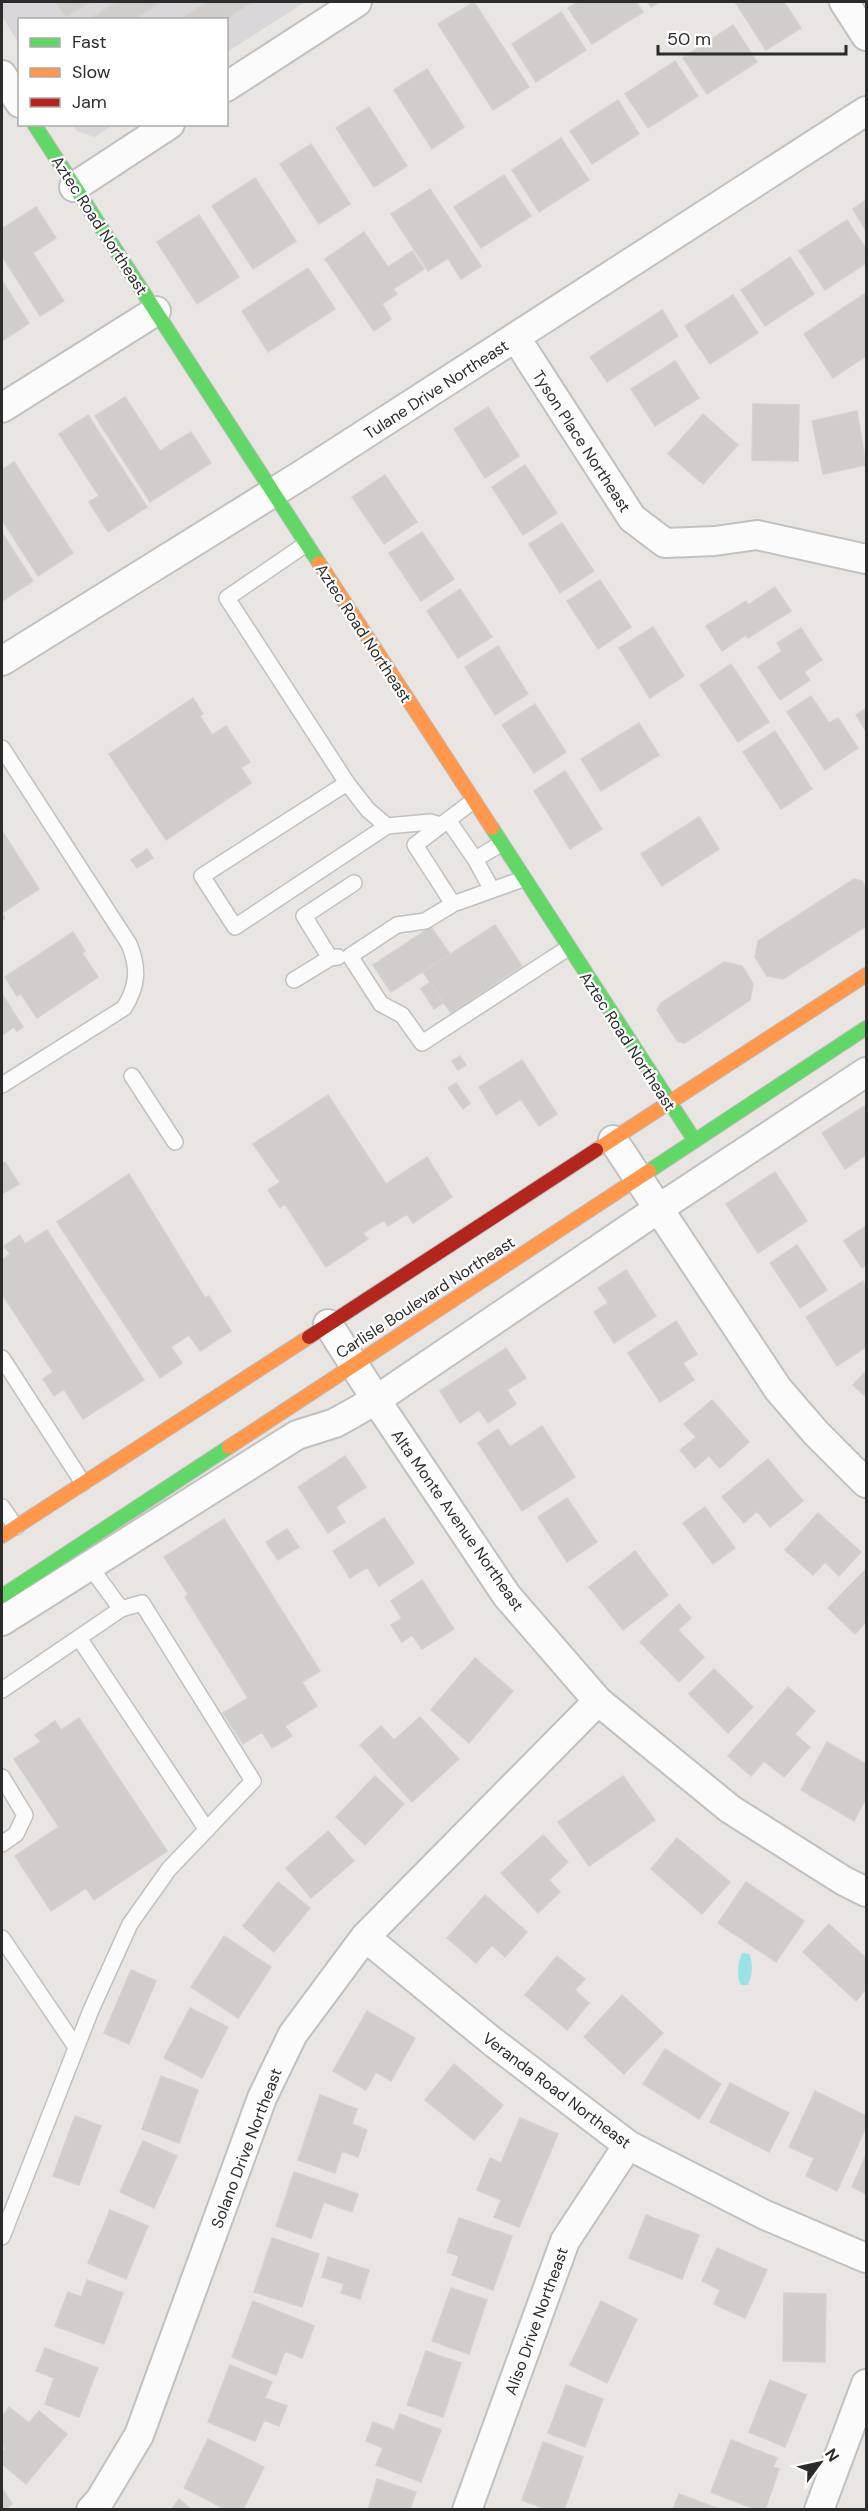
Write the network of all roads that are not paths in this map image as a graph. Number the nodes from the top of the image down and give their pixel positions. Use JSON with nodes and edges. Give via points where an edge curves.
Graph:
{"nodes":[{"id":1,"x":357,"y":2,"type":"edge"},
{"id":2,"x":844,"y":2,"type":"edge"},
{"id":3,"x":867,"y":36,"type":"edge"},
{"id":4,"x":2,"y":75,"type":"edge"},
{"id":5,"x":228,"y":86,"type":"edge"},
{"id":6,"x":18,"y":100,"type":"edge"},
{"id":7,"x":867,"y":111,"type":"edge"},
{"id":8,"x":35,"y":126,"type":"edge"},
{"id":9,"x":167,"y":126,"type":"edge"},
{"id":10,"x":74,"y":187,"type":"junction"},
{"id":11,"x":156,"y":311,"type":"junction"},
{"id":12,"x":516,"y":338,"type":"junction"},
{"id":13,"x":2,"y":408,"type":"edge"},
{"id":14,"x":274,"y":493,"type":"junction"},
{"id":15,"x":306,"y":544,"type":"junction"},
{"id":16,"x":867,"y":559,"type":"edge"},
{"id":17,"x":2,"y":661,"type":"edge"},
{"id":18,"x":2,"y":748,"type":"edge"},
{"id":19,"x":347,"y":783,"type":"junction"},
{"id":20,"x":473,"y":801,"type":"junction"},
{"id":21,"x":444,"y":822,"type":"junction"},
{"id":22,"x":387,"y":826,"type":"junction"},
{"id":23,"x":501,"y":844,"type":"junction"},
{"id":24,"x":475,"y":859,"type":"junction"},
{"id":25,"x":524,"y":879,"type":"junction"},
{"id":26,"x":354,"y":883,"type":"dead end"},
{"id":27,"x":492,"y":890,"type":"junction"},
{"id":28,"x":453,"y":904,"type":"junction"},
{"id":29,"x":568,"y":948,"type":"junction"},
{"id":30,"x":350,"y":956,"type":"junction"},
{"id":31,"x":330,"y":958,"type":"junction"},
{"id":32,"x":867,"y":975,"type":"edge"},
{"id":33,"x":294,"y":981,"type":"dead end"},
{"id":34,"x":867,"y":1028,"type":"edge"},
{"id":35,"x":867,"y":1072,"type":"edge"},
{"id":36,"x":132,"y":1076,"type":"dead end"},
{"id":37,"x":2,"y":1085,"type":"edge"},
{"id":38,"x":668,"y":1103,"type":"junction"},
{"id":39,"x":613,"y":1140,"type":"junction"},
{"id":40,"x":695,"y":1141,"type":"junction"},
{"id":41,"x":175,"y":1142,"type":"dead end"},
{"id":42,"x":638,"y":1179,"type":"junction"},
{"id":43,"x":657,"y":1209,"type":"junction"},
{"id":44,"x":328,"y":1324,"type":"junction"},
{"id":45,"x":2,"y":1358,"type":"edge"},
{"id":46,"x":352,"y":1364,"type":"junction"},
{"id":47,"x":376,"y":1400,"type":"junction"},
{"id":48,"x":83,"y":1483,"type":"junction"},
{"id":49,"x":867,"y":1483,"type":"edge"},
{"id":50,"x":2,"y":1507,"type":"edge"},
{"id":51,"x":16,"y":1527,"type":"junction"},
{"id":52,"x":2,"y":1536,"type":"edge"},
{"id":53,"x":83,"y":1556,"type":"junction"},
{"id":54,"x":2,"y":1596,"type":"edge"},
{"id":55,"x":121,"y":1610,"type":"junction"},
{"id":56,"x":2,"y":1621,"type":"edge"},
{"id":57,"x":79,"y":1638,"type":"junction"},
{"id":58,"x":2,"y":1690,"type":"edge"},
{"id":59,"x":598,"y":1701,"type":"junction"},
{"id":60,"x":2,"y":1777,"type":"edge"},
{"id":61,"x":207,"y":1830,"type":"junction"},
{"id":62,"x":2,"y":1844,"type":"edge"},
{"id":63,"x":867,"y":1892,"type":"edge"},
{"id":64,"x":365,"y":1937,"type":"junction"},
{"id":65,"x":2,"y":1938,"type":"edge"},
{"id":66,"x":76,"y":2047,"type":"junction"},
{"id":67,"x":628,"y":2145,"type":"junction"},
{"id":68,"x":2,"y":2237,"type":"edge"},
{"id":69,"x":867,"y":2258,"type":"edge"},
{"id":70,"x":867,"y":2384,"type":"edge"},
{"id":71,"x":91,"y":2510,"type":"edge"},
{"id":72,"x":467,"y":2510,"type":"edge"},
{"id":73,"x":819,"y":2510,"type":"edge"}],
"edges":[{"from":1,"to":5,"type":"street"},
{"from":2,"to":3,"type":"street"},
{"from":4,"to":6,"type":"street"},
{"from":7,"to":12,"type":"street","name":"Tulane Drive Northeast"},
{"from":8,"to":10,"type":"main road","name":"Aztec Road Northeast"},
{"from":9,"to":10,"type":"street"},
{"from":10,"to":11,"type":"main road","name":"Aztec Road Northeast"},
{"from":11,"to":13,"type":"street"},
{"from":11,"to":14,"type":"main road","name":"Aztec Road Northeast"},
{"from":12,"to":14,"type":"street","name":"Tulane Drive Northeast"},
{"from":12,"to":16,"type":"street","name":"Tyson Place Northeast","via":[[632,518],[665,543],[757,535]]},
{"from":14,"to":15,"type":"main road","name":"Aztec Road Northeast"},
{"from":14,"to":17,"type":"street","name":"Tulane Drive Northeast"},
{"from":15,"to":19,"type":"lane","via":[[227,598]]},
{"from":15,"to":20,"type":"main road","name":"Aztec Road Northeast"},
{"from":18,"to":37,"type":"lane","via":[[129,944],[137,976],[134,993],[124,1008]]},
{"from":19,"to":22,"type":"lane","via":[[368,810]]},
{"from":19,"to":22,"type":"lane","via":[[202,876],[235,927]]},
{"from":20,"to":21,"type":"lane"},
{"from":20,"to":23,"type":"main road","name":"Aztec Road Northeast"},
{"from":21,"to":22,"type":"lane"},
{"from":21,"to":24,"type":"lane"},
{"from":21,"to":28,"type":"lane","via":[[415,845]]},
{"from":23,"to":24,"type":"lane"},
{"from":23,"to":25,"type":"main road","name":"Aztec Road Northeast"},
{"from":24,"to":27,"type":"lane"},
{"from":25,"to":27,"type":"lane"},
{"from":25,"to":29,"type":"main road","name":"Aztec Road Northeast"},
{"from":26,"to":31,"type":"lane","via":[[304,915]]},
{"from":27,"to":28,"type":"lane"},
{"from":28,"to":30,"type":"lane","via":[[425,921],[397,925]]},
{"from":29,"to":30,"type":"lane","via":[[422,1043],[402,1015],[381,1004]]},
{"from":29,"to":38,"type":"main road","name":"Aztec Road Northeast"},
{"from":30,"to":31,"type":"lane"},
{"from":31,"to":33,"type":"lane"},
{"from":32,"to":38,"type":"main road","name":"Carlisle Boulevard Northeast"},
{"from":34,"to":40,"type":"main road","name":"Carlisle Boulevard Northeast"},
{"from":35,"to":43,"type":"street"},
{"from":36,"to":41,"type":"lane"},
{"from":38,"to":39,"type":"main road","name":"Carlisle Boulevard Northeast"},
{"from":38,"to":40,"type":"main road","name":"Aztec Road Northeast"},
{"from":39,"to":42,"type":"street"},
{"from":39,"to":44,"type":"main road","name":"Carlisle Boulevard Northeast"},
{"from":40,"to":42,"type":"main road","name":"Carlisle Boulevard Northeast"},
{"from":42,"to":43,"type":"street"},
{"from":42,"to":46,"type":"main road","name":"Carlisle Boulevard Northeast"},
{"from":43,"to":47,"type":"street"},
{"from":43,"to":49,"type":"street","via":[[778,1389]]},
{"from":44,"to":46,"type":"street","name":"Alta Monte Avenue Northeast"},
{"from":44,"to":48,"type":"main road","name":"Carlisle Boulevard Northeast"},
{"from":45,"to":48,"type":"lane"},
{"from":46,"to":47,"type":"street","name":"Alta Monte Avenue Northeast"},
{"from":46,"to":53,"type":"main road","name":"Carlisle Boulevard Northeast"},
{"from":47,"to":53,"type":"street","via":[[335,1423],[297,1435]]},
{"from":47,"to":59,"type":"street","name":"Alta Monte Avenue Northeast","via":[[507,1596]]},
{"from":48,"to":51,"type":"main road","name":"Carlisle Boulevard Northeast"},
{"from":50,"to":51,"type":"lane"},
{"from":51,"to":52,"type":"main road","name":"Carlisle Boulevard Northeast"},
{"from":53,"to":54,"type":"main road","name":"Carlisle Boulevard Northeast"},
{"from":53,"to":55,"type":"lane"},
{"from":53,"to":56,"type":"street"},
{"from":55,"to":57,"type":"lane"},
{"from":55,"to":61,"type":"lane","via":[[142,1603],[253,1781]]},
{"from":57,"to":58,"type":"lane"},
{"from":57,"to":61,"type":"lane"},
{"from":59,"to":63,"type":"street","name":"Alta Monte Avenue Northeast","via":[[730,1809]]},
{"from":59,"to":64,"type":"street","name":"Solano Drive Northeast"},
{"from":60,"to":62,"type":"lane","via":[[26,1815],[16,1834]]},
{"from":61,"to":66,"type":"lane","via":[[169,1869],[130,1924]]},
{"from":64,"to":67,"type":"street","name":"Veranda Road Northeast"},
{"from":64,"to":71,"type":"street","name":"Solano Drive Northeast","via":[[293,2034],[267,2088],[139,2434]]},
{"from":65,"to":66,"type":"lane"},
{"from":66,"to":68,"type":"lane"},
{"from":67,"to":69,"type":"street","name":"Veranda Road Northeast","via":[[765,2215]]},
{"from":67,"to":72,"type":"street","name":"Aliso Drive Northeast","via":[[565,2241]]},
{"from":70,"to":73,"type":"street"}]}
